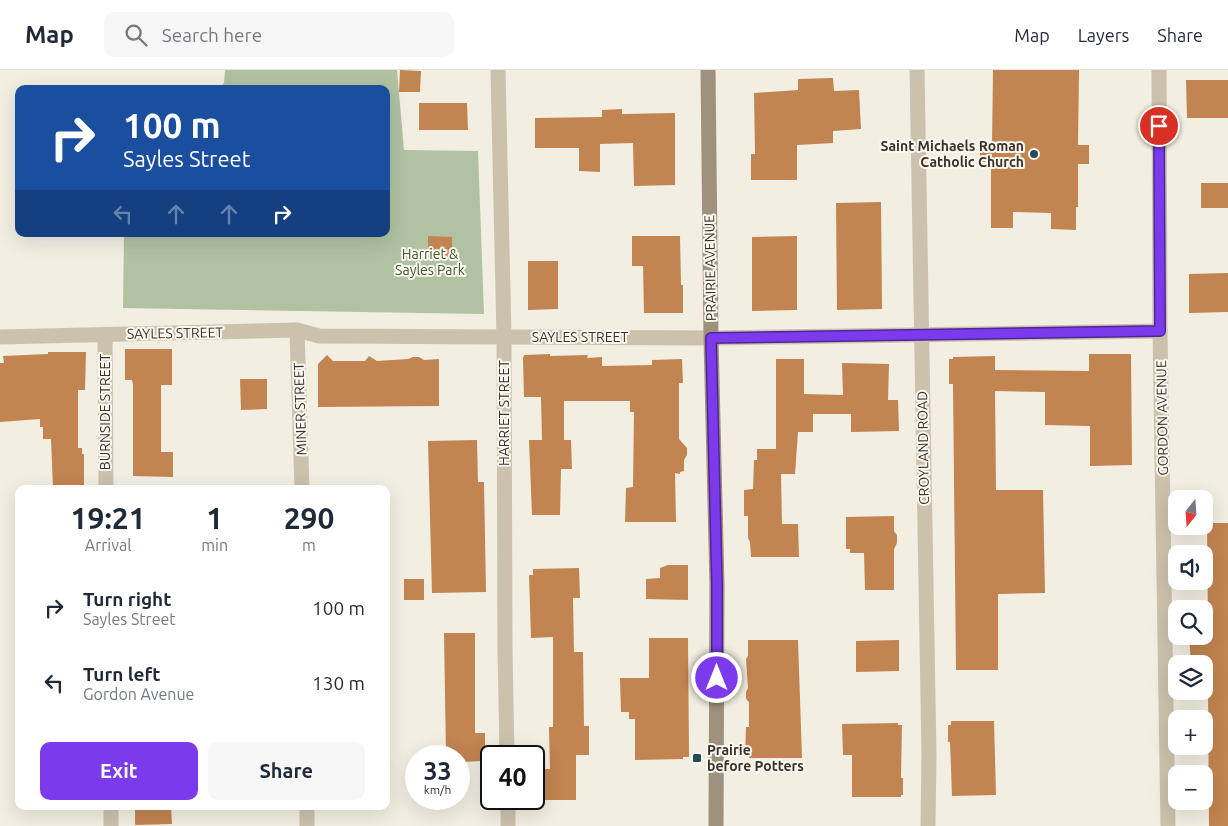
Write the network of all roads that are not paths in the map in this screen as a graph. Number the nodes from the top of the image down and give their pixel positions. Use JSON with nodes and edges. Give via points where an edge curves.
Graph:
{"nodes":[{"id":1,"x":498,"y":70,"type":"edge"},
{"id":2,"x":708,"y":70,"type":"edge"},
{"id":3,"x":917,"y":70,"type":"edge"},
{"id":4,"x":1159,"y":70,"type":"edge"},
{"id":5,"x":297,"y":330,"type":"junction"},
{"id":6,"x":1160,"y":331,"type":"junction"},
{"id":7,"x":920,"y":334,"type":"junction"},
{"id":8,"x":105,"y":335,"type":"junction"},
{"id":9,"x":0,"y":337,"type":"edge"},
{"id":10,"x":504,"y":337,"type":"junction"},
{"id":11,"x":711,"y":338,"type":"junction"},
{"id":12,"x":106,"y":485,"type":"edge"},
{"id":13,"x":302,"y":485,"type":"edge"},
{"id":14,"x":507,"y":745,"type":"edge"},
{"id":15,"x":111,"y":810,"type":"edge"},
{"id":16,"x":307,"y":810,"type":"edge"},
{"id":17,"x":508,"y":810,"type":"edge"},
{"id":18,"x":111,"y":826,"type":"edge"},
{"id":19,"x":307,"y":826,"type":"edge"},
{"id":20,"x":508,"y":826,"type":"edge"},
{"id":21,"x":716,"y":826,"type":"edge"},
{"id":22,"x":928,"y":826,"type":"edge"},
{"id":23,"x":1168,"y":826,"type":"edge"}],
"edges":[{"from":1,"to":10,"type":"street","name":"HARRIET STREET"},
{"from":2,"to":11,"type":"street","name":"PRAIRIE AVENUE"},
{"from":3,"to":7,"type":"street","name":"CROYLAND ROAD"},
{"from":4,"to":6,"type":"street","name":"GORDON AVENUE"},
{"from":5,"to":8,"type":"street","name":"SAYLES STREET"},
{"from":5,"to":10,"type":"street","name":"SAYLES STREET","via":[[319,336]]},
{"from":5,"to":13,"type":"street","name":"MINER STREET"},
{"from":6,"to":7,"type":"street","name":"SAYLES STREET"},
{"from":6,"to":23,"type":"street","name":"GORDON AVENUE"},
{"from":7,"to":11,"type":"street","name":"SAYLES STREET"},
{"from":7,"to":22,"type":"street","name":"CROYLAND ROAD"},
{"from":8,"to":9,"type":"street","name":"SAYLES STREET"},
{"from":8,"to":12,"type":"street","name":"BURNSIDE STREET"},
{"from":10,"to":11,"type":"street","name":"SAYLES STREET"},
{"from":10,"to":14,"type":"street","name":"HARRIET STREET"},
{"from":11,"to":21,"type":"street","name":"PRAIRIE AVENUE","via":[[717,585]]},
{"from":15,"to":18,"type":"street"},
{"from":16,"to":19,"type":"street"},
{"from":17,"to":20,"type":"street"}]}
